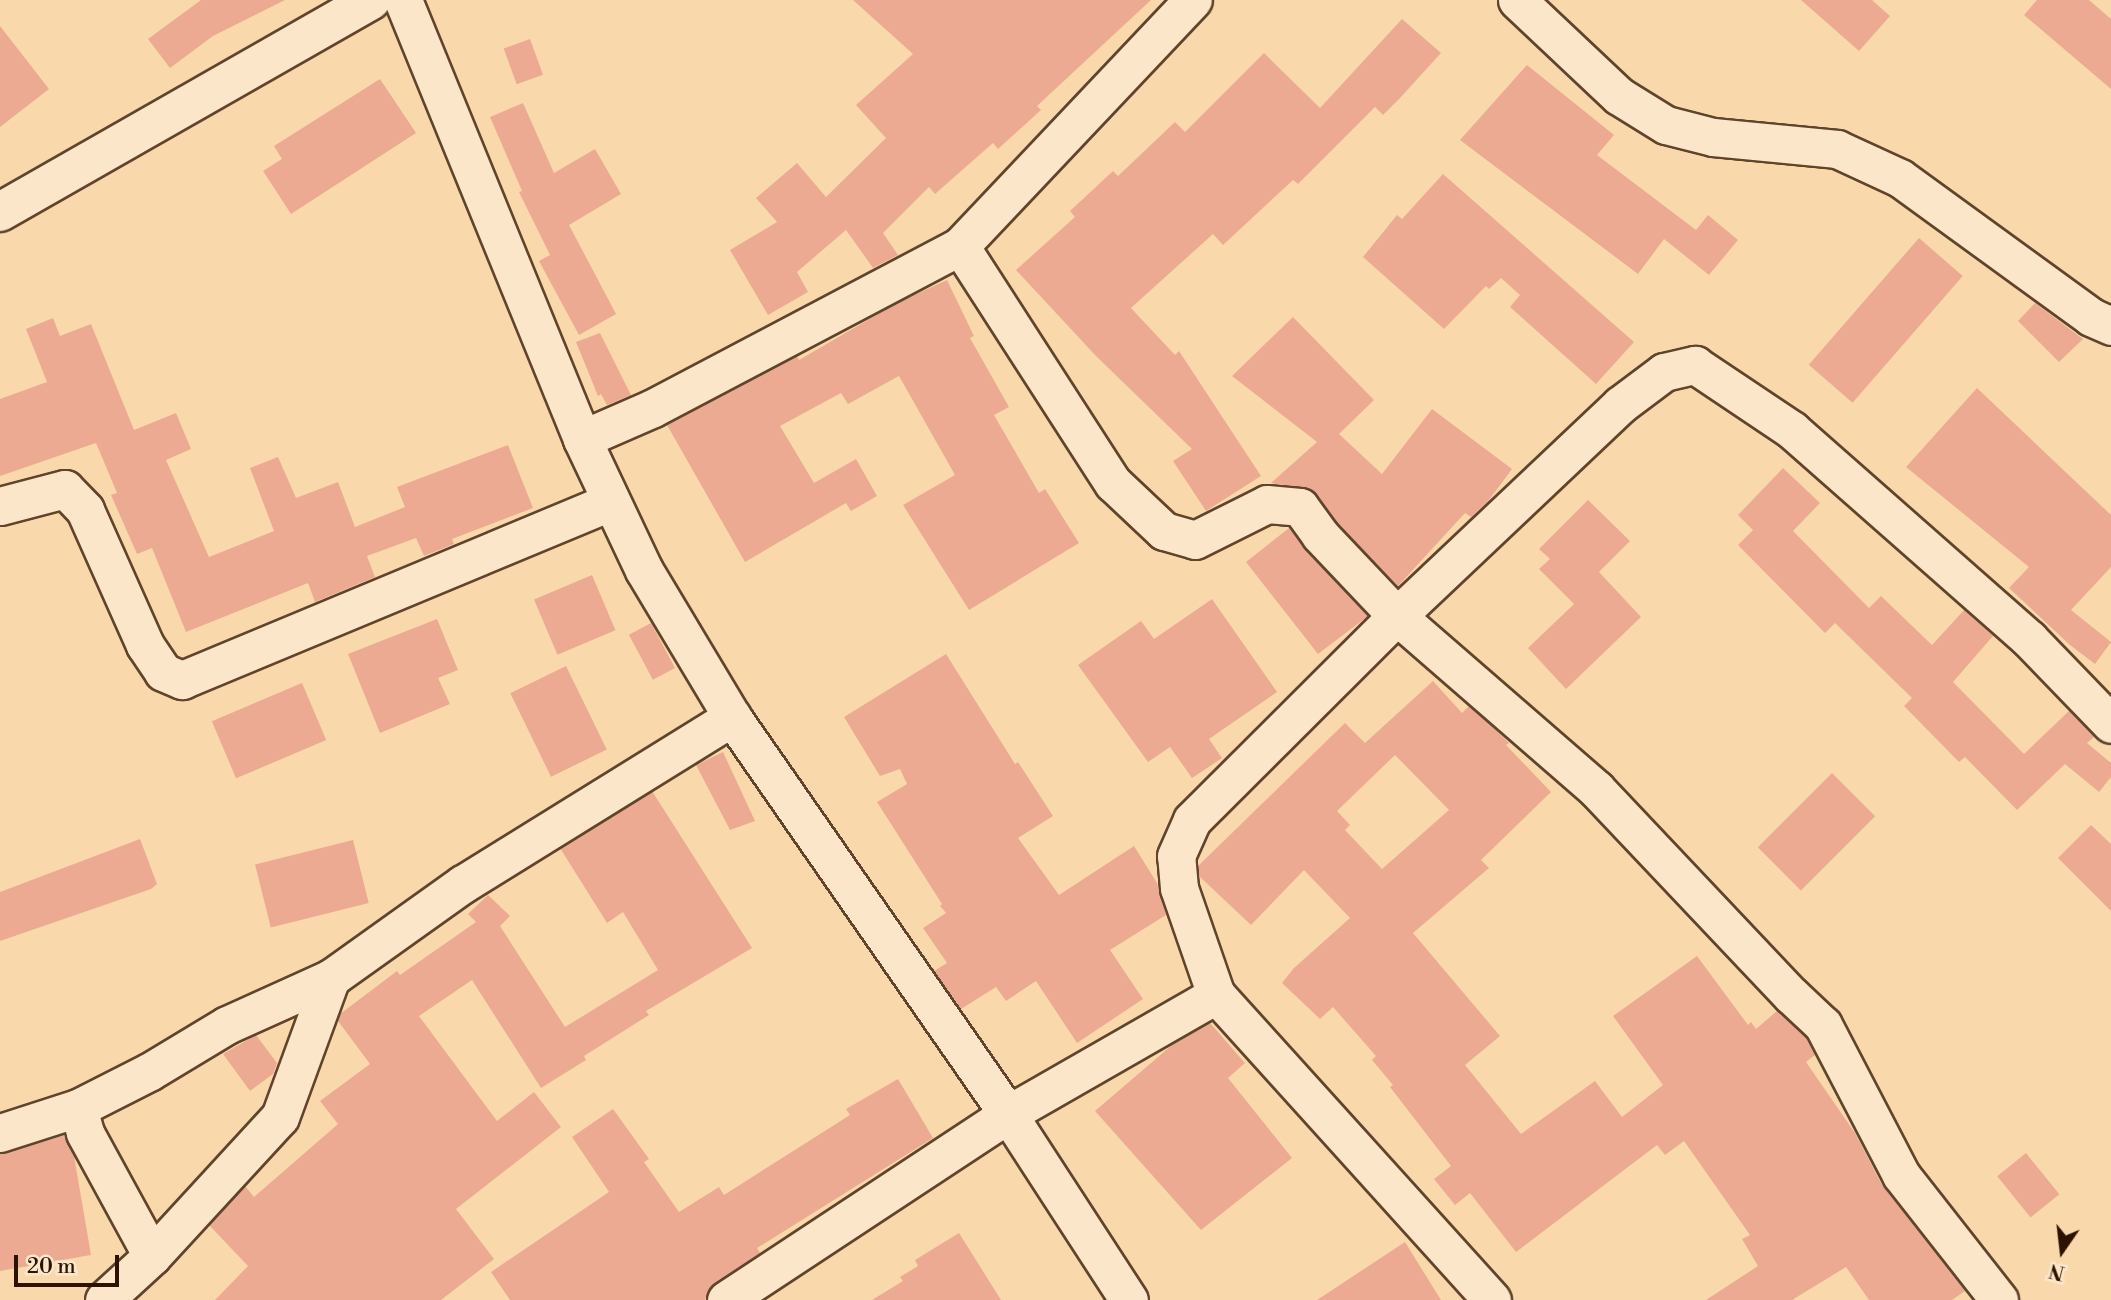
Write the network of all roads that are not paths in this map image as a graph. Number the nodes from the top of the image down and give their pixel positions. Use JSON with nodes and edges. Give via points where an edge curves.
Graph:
{"nodes":[{"id":1,"x":403,"y":0,"type":"edge"},
{"id":2,"x":1193,"y":0,"type":"edge"},
{"id":3,"x":1517,"y":0,"type":"edge"},
{"id":4,"x":360,"y":3,"type":"edge"},
{"id":5,"x":0,"y":212,"type":"edge"},
{"id":6,"x":960,"y":246,"type":"junction"},
{"id":7,"x":2111,"y":326,"type":"edge"},
{"id":8,"x":582,"y":439,"type":"junction"},
{"id":9,"x":609,"y":502,"type":"junction"},
{"id":10,"x":0,"y":506,"type":"edge"},
{"id":11,"x":1396,"y":617,"type":"junction"},
{"id":12,"x":732,"y":717,"type":"junction"},
{"id":13,"x":2111,"y":724,"type":"edge"},
{"id":14,"x":331,"y":978,"type":"junction"},
{"id":15,"x":1216,"y":995,"type":"junction"},
{"id":16,"x":78,"y":1108,"type":"junction"},
{"id":17,"x":1008,"y":1114,"type":"junction"},
{"id":18,"x":0,"y":1133,"type":"edge"},
{"id":19,"x":152,"y":1256,"type":"junction"},
{"id":20,"x":104,"y":1300,"type":"edge"},
{"id":21,"x":726,"y":1300,"type":"edge"},
{"id":22,"x":1129,"y":1300,"type":"edge"},
{"id":23,"x":1492,"y":1300,"type":"edge"},
{"id":24,"x":1999,"y":1300,"type":"edge"}],
"edges":[{"from":1,"to":8,"type":"street"},
{"from":2,"to":6,"type":"street"},
{"from":3,"to":7,"type":"street","via":[[1619,96],[1666,125],[1713,137],[1837,149],[1900,178],[2091,317]]},
{"from":4,"to":5,"type":"street"},
{"from":6,"to":8,"type":"street","via":[[653,408]]},
{"from":6,"to":11,"type":"street","via":[[1113,483],[1164,531],[1195,540],[1267,505],[1300,507]]},
{"from":8,"to":9,"type":"street"},
{"from":9,"to":10,"type":"street","via":[[182,680],[163,672],[145,645],[85,510],[65,489]]},
{"from":9,"to":12,"type":"street"},
{"from":11,"to":13,"type":"street","via":[[1620,405],[1664,372],[1695,365],[1792,430],[2029,639]]},
{"from":11,"to":15,"type":"street","via":[[1192,820],[1176,856],[1179,888]]},
{"from":11,"to":24,"type":"street","via":[[1596,789],[1823,1025],[1901,1175]]},
{"from":12,"to":14,"type":"street","via":[[463,884]]},
{"from":12,"to":17,"type":"street"},
{"from":14,"to":16,"type":"street","via":[[227,1025]]},
{"from":14,"to":19,"type":"street","via":[[280,1117]]},
{"from":15,"to":17,"type":"street"},
{"from":15,"to":23,"type":"street"},
{"from":16,"to":18,"type":"street"},
{"from":16,"to":19,"type":"street","via":[[85,1133]]},
{"from":17,"to":21,"type":"street"},
{"from":17,"to":22,"type":"street"},
{"from":19,"to":20,"type":"street"}]}
